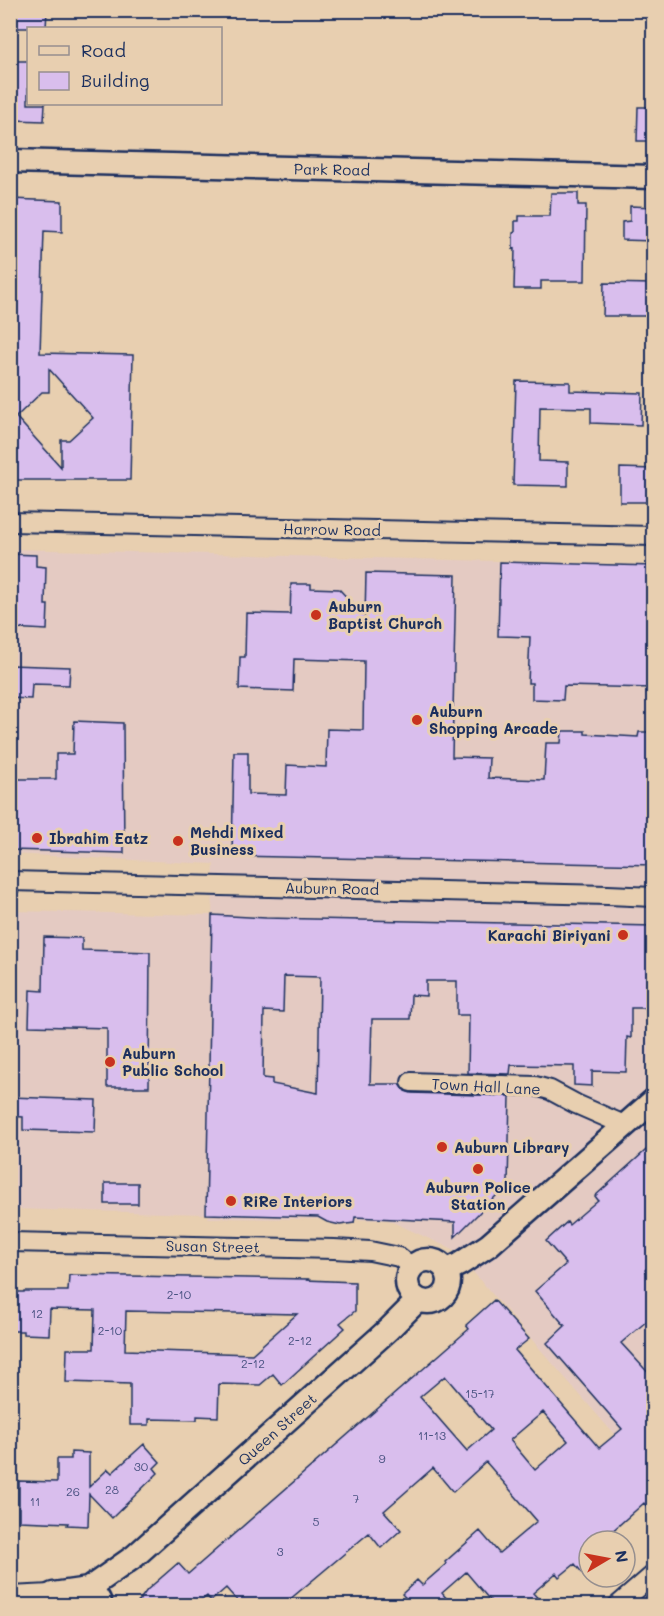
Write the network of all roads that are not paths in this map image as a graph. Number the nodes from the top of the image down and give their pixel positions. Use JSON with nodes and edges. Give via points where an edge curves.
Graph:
{"nodes":[{"id":1,"x":10,"y":161,"type":"edge"},
{"id":2,"x":654,"y":177,"type":"edge"},
{"id":3,"x":10,"y":522,"type":"edge"},
{"id":4,"x":654,"y":536,"type":"edge"},
{"id":5,"x":10,"y":881,"type":"edge"},
{"id":6,"x":654,"y":897,"type":"edge"},
{"id":7,"x":411,"y":1082,"type":"dead end"},
{"id":8,"x":654,"y":1100,"type":"edge"},
{"id":9,"x":624,"y":1125,"type":"junction"},
{"id":10,"x":10,"y":1242,"type":"edge"},
{"id":11,"x":412,"y":1267,"type":"junction"},
{"id":12,"x":446,"y":1271,"type":"junction"},
{"id":13,"x":418,"y":1300,"type":"junction"},
{"id":14,"x":654,"y":1574,"type":"edge"},
{"id":15,"x":53,"y":1594,"type":"junction"},
{"id":16,"x":10,"y":1596,"type":"edge"},
{"id":17,"x":96,"y":1598,"type":"edge"},
{"id":18,"x":33,"y":1605,"type":"edge"},
{"id":19,"x":617,"y":1605,"type":"edge"}],
"edges":[{"from":1,"to":2,"type":"street","name":"Park Road"},
{"from":3,"to":4,"type":"street","name":"Harrow Road"},
{"from":5,"to":6,"type":"street","name":"Auburn Road"},
{"from":7,"to":9,"type":"street","name":"Town Hall Lane","via":[[535,1086]]},
{"from":8,"to":9,"type":"street"},
{"from":9,"to":12,"type":"street","via":[[489,1245]]},
{"from":10,"to":11,"type":"street","name":"Susan Street","via":[[370,1251],[399,1257]]},
{"from":11,"to":12,"type":"street","via":[[430,1260]]},
{"from":11,"to":13,"type":"street","via":[[407,1285]]},
{"from":12,"to":13,"type":"street","via":[[448,1286],[440,1299],[425,1303]]},
{"from":13,"to":17,"type":"street","name":"Queen Street","via":[[135,1556]]},
{"from":14,"to":19,"type":"street"},
{"from":15,"to":16,"type":"street"},
{"from":15,"to":17,"type":"street"},
{"from":15,"to":18,"type":"street"}]}
